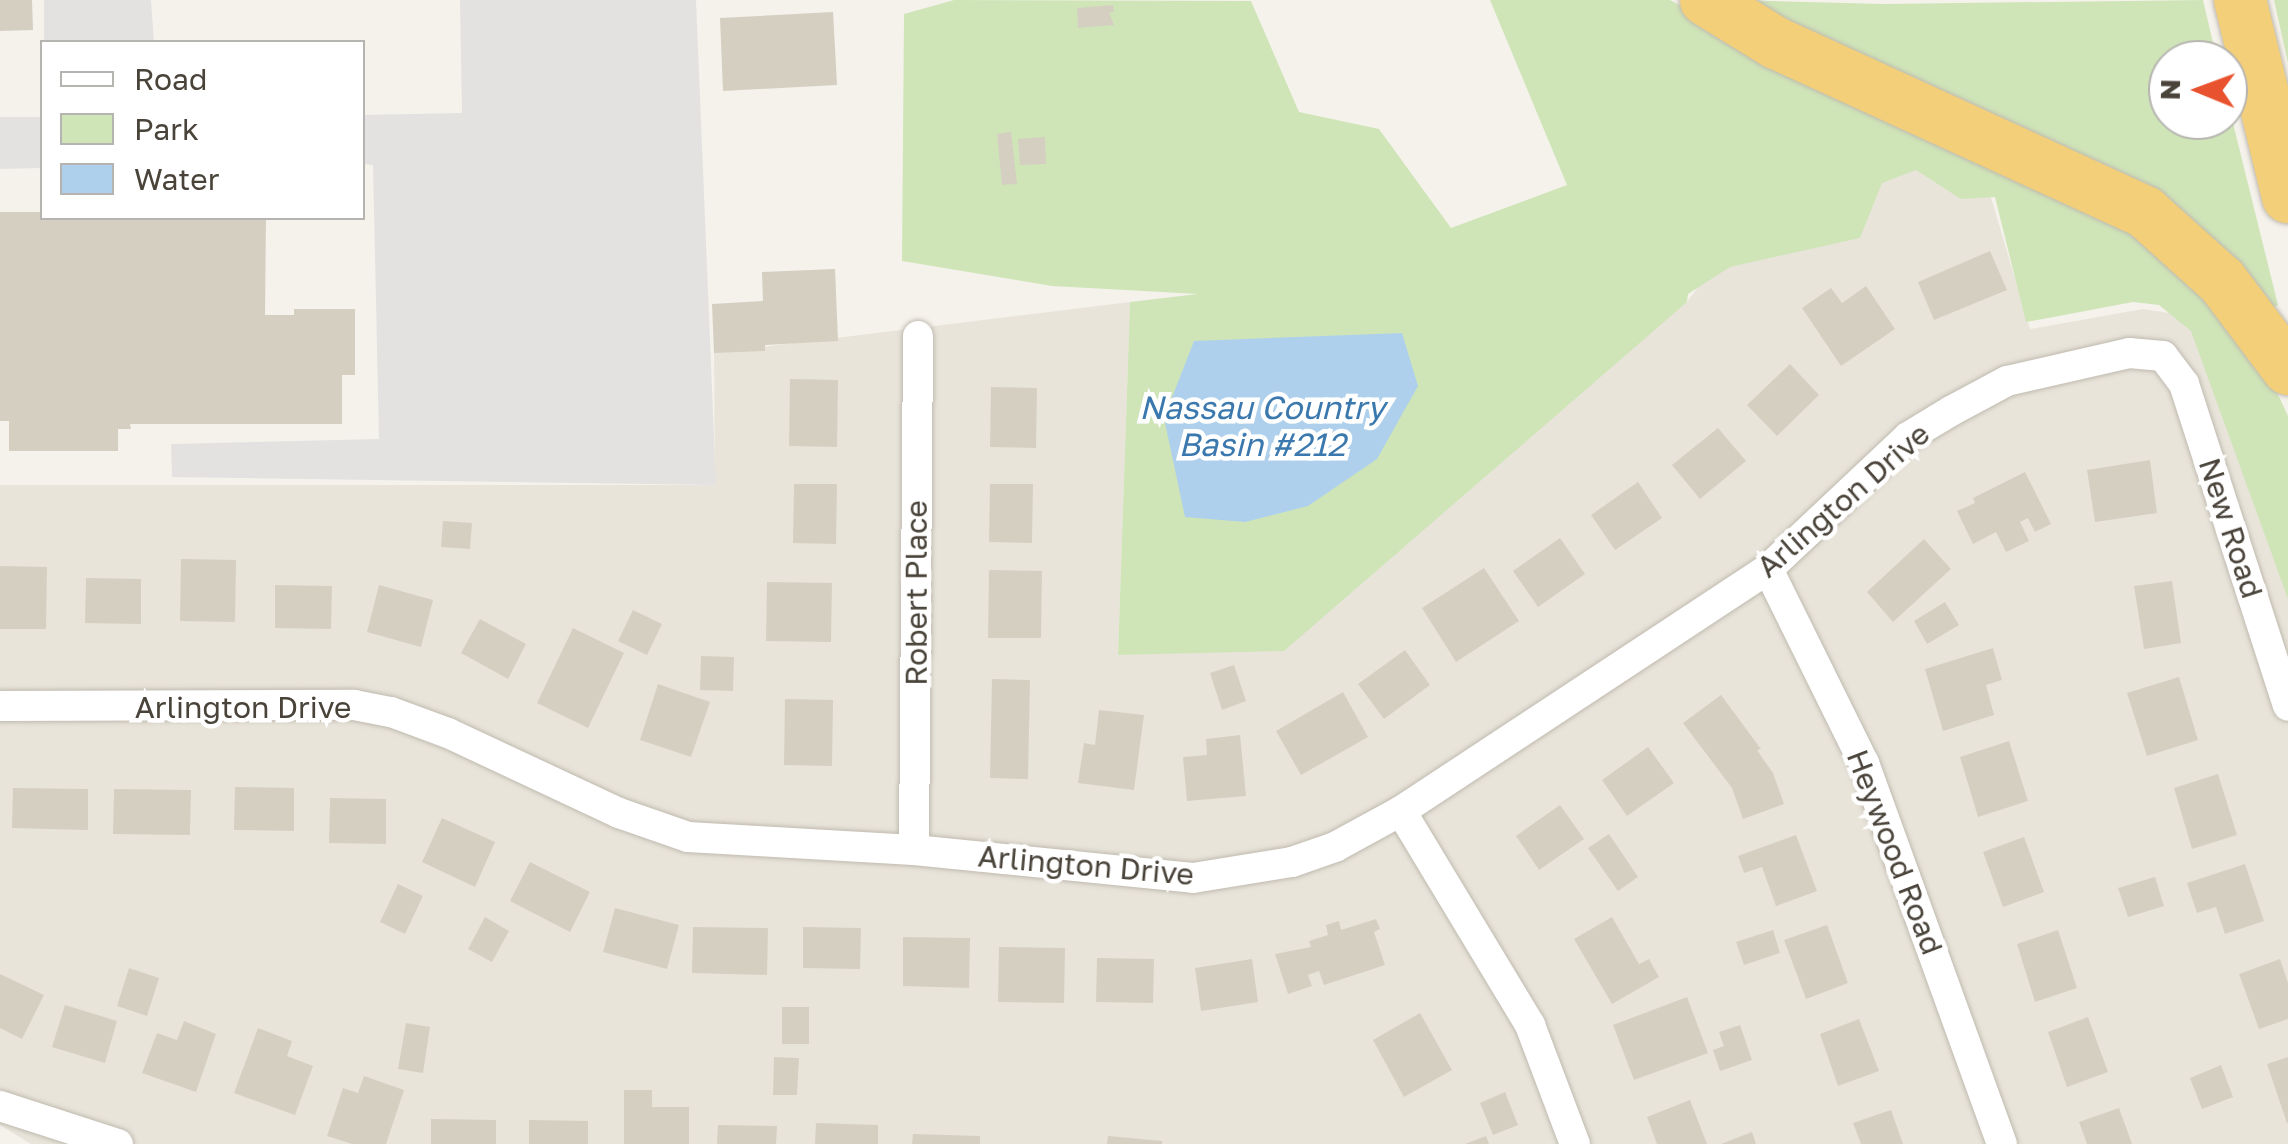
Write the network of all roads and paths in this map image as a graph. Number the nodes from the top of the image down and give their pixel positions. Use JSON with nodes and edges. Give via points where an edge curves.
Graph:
{"nodes":[{"id":1,"x":1706,"y":0,"type":"edge"},
{"id":2,"x":2240,"y":0,"type":"edge"},
{"id":3,"x":2288,"y":197,"type":"edge"},
{"id":4,"x":918,"y":336,"type":"dead end"},
{"id":5,"x":2162,"y":356,"type":"joint"},
{"id":6,"x":2288,"y":369,"type":"edge"},
{"id":7,"x":1768,"y":568,"type":"junction"},
{"id":8,"x":0,"y":706,"type":"edge"},
{"id":9,"x":2288,"y":706,"type":"edge"},
{"id":10,"x":1401,"y":811,"type":"junction"},
{"id":11,"x":914,"y":850,"type":"junction"},
{"id":12,"x":0,"y":1106,"type":"edge"},
{"id":13,"x":118,"y":1144,"type":"edge"},
{"id":14,"x":1575,"y":1144,"type":"edge"},
{"id":15,"x":2002,"y":1144,"type":"edge"}],
"edges":[{"from":1,"to":6,"type":"highway","via":[[1776,43],[2145,212],[2222,281]]},
{"from":2,"to":3,"type":"highway"},
{"from":4,"to":11,"type":"street","name":"Robert Place"},
{"from":5,"to":7,"type":"street","name":"Arlington Drive","via":[[2129,354],[2007,381],[1908,437]]},
{"from":5,"to":9,"type":"street","name":"New Road","via":[[2184,384]]},
{"from":7,"to":10,"type":"street","name":"Arlington Drive"},
{"from":7,"to":15,"type":"street","name":"Heywood Road","via":[[1864,763]]},
{"from":8,"to":11,"type":"street","name":"Arlington Drive","via":[[354,705],[448,733],[618,813],[688,837]]},
{"from":10,"to":11,"type":"street","name":"Arlington Drive","via":[[1335,848],[1292,862],[1193,878]]},
{"from":10,"to":14,"type":"street","via":[[1530,1025]]},
{"from":12,"to":13,"type":"street"}]}
